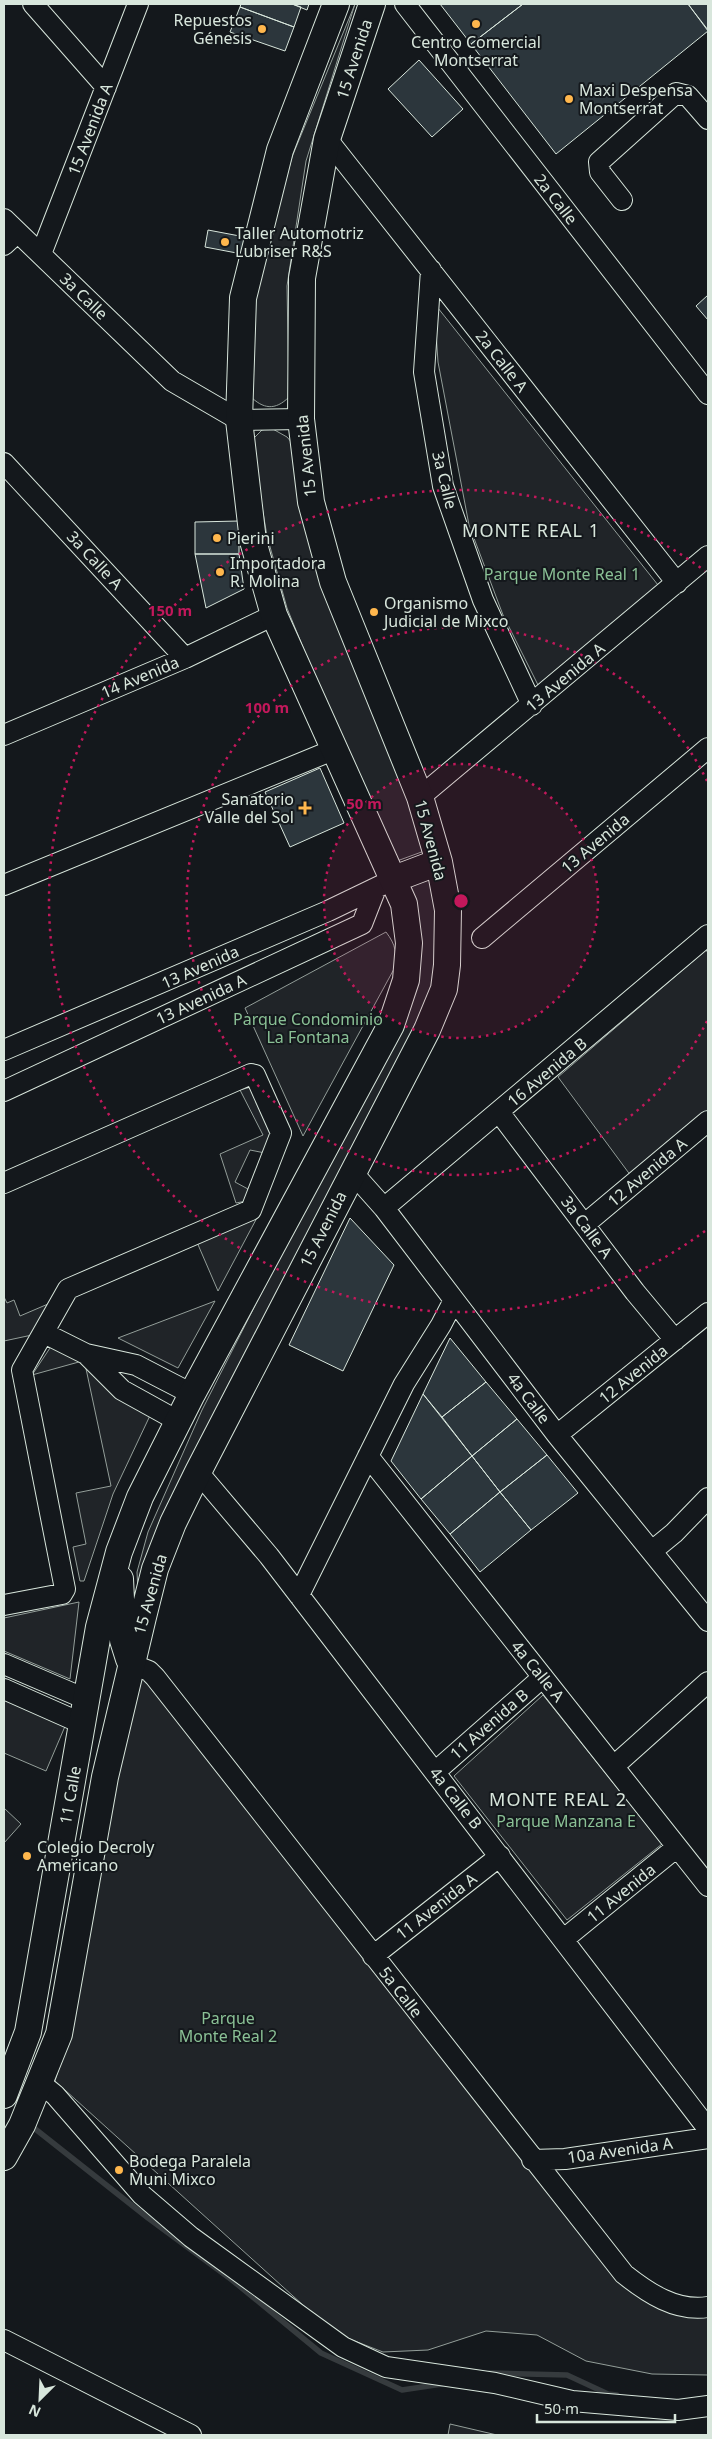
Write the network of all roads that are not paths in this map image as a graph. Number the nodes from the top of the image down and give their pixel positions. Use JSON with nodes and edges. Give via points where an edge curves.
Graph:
{"nodes":[{"id":1,"x":33,"y":4,"type":"edge"},
{"id":2,"x":138,"y":4,"type":"edge"},
{"id":3,"x":372,"y":4,"type":"edge"},
{"id":4,"x":405,"y":4,"type":"edge"},
{"id":5,"x":336,"y":5,"type":"edge"},
{"id":6,"x":106,"y":86,"type":"junction"},
{"id":7,"x":708,"y":119,"type":"edge"},
{"id":8,"x":327,"y":138,"type":"junction"},
{"id":9,"x":622,"y":200,"type":"dead end"},
{"id":10,"x":8,"y":232,"type":"edge"},
{"id":11,"x":41,"y":254,"type":"junction"},
{"id":12,"x":431,"y":270,"type":"junction"},
{"id":13,"x":708,"y":394,"type":"edge"},
{"id":14,"x":301,"y":419,"type":"junction"},
{"id":15,"x":240,"y":420,"type":"junction"},
{"id":16,"x":4,"y":463,"type":"edge"},
{"id":17,"x":708,"y":556,"type":"edge"},
{"id":18,"x":676,"y":583,"type":"junction"},
{"id":19,"x":274,"y":615,"type":"junction"},
{"id":20,"x":185,"y":658,"type":"junction"},
{"id":21,"x":532,"y":705,"type":"junction"},
{"id":22,"x":7,"y":729,"type":"edge"},
{"id":23,"x":708,"y":748,"type":"edge"},
{"id":24,"x":333,"y":750,"type":"junction"},
{"id":25,"x":420,"y":797,"type":"junction"},
{"id":26,"x":439,"y":862,"type":"junction"},
{"id":27,"x":385,"y":883,"type":"junction"},
{"id":28,"x":4,"y":885,"type":"edge"},
{"id":29,"x":708,"y":935,"type":"edge"},
{"id":30,"x":482,"y":938,"type":"dead end"},
{"id":31,"x":4,"y":1050,"type":"edge"},
{"id":32,"x":4,"y":1091,"type":"edge"},
{"id":33,"x":499,"y":1112,"type":"junction"},
{"id":34,"x":708,"y":1121,"type":"edge"},
{"id":35,"x":352,"y":1172,"type":"junction"},
{"id":36,"x":4,"y":1183,"type":"edge"},
{"id":37,"x":384,"y":1208,"type":"junction"},
{"id":38,"x":585,"y":1224,"type":"junction"},
{"id":39,"x":454,"y":1300,"type":"junction"},
{"id":40,"x":708,"y":1313,"type":"edge"},
{"id":41,"x":44,"y":1333,"type":"junction"},
{"id":42,"x":675,"y":1340,"type":"junction"},
{"id":43,"x":86,"y":1354,"type":"junction"},
{"id":44,"x":185,"y":1390,"type":"junction"},
{"id":45,"x":171,"y":1417,"type":"junction"},
{"id":46,"x":557,"y":1435,"type":"junction"},
{"id":47,"x":368,"y":1456,"type":"junction"},
{"id":48,"x":198,"y":1472,"type":"junction"},
{"id":49,"x":708,"y":1498,"type":"edge"},
{"id":50,"x":652,"y":1551,"type":"junction"},
{"id":51,"x":119,"y":1552,"type":"junction"},
{"id":52,"x":299,"y":1595,"type":"junction"},
{"id":53,"x":4,"y":1605,"type":"edge"},
{"id":54,"x":708,"y":1621,"type":"edge"},
{"id":55,"x":4,"y":1664,"type":"edge"},
{"id":56,"x":131,"y":1664,"type":"junction"},
{"id":57,"x":543,"y":1677,"type":"junction"},
{"id":58,"x":708,"y":1682,"type":"edge"},
{"id":59,"x":4,"y":1689,"type":"edge"},
{"id":60,"x":86,"y":1712,"type":"junction"},
{"id":61,"x":614,"y":1766,"type":"junction"},
{"id":62,"x":435,"y":1772,"type":"junction"},
{"id":63,"x":677,"y":1846,"type":"junction"},
{"id":64,"x":500,"y":1856,"type":"junction"},
{"id":65,"x":708,"y":1886,"type":"edge"},
{"id":66,"x":564,"y":1939,"type":"junction"},
{"id":67,"x":373,"y":1956,"type":"junction"},
{"id":68,"x":39,"y":2082,"type":"junction"},
{"id":69,"x":4,"y":2095,"type":"edge"},
{"id":70,"x":708,"y":2129,"type":"edge"},
{"id":71,"x":708,"y":2138,"type":"edge"},
{"id":72,"x":4,"y":2157,"type":"edge"},
{"id":73,"x":532,"y":2160,"type":"junction"},
{"id":74,"x":708,"y":2307,"type":"edge"},
{"id":75,"x":4,"y":2340,"type":"edge"},
{"id":76,"x":708,"y":2406,"type":"edge"},
{"id":77,"x":191,"y":2435,"type":"edge"}],
"edges":[{"from":1,"to":6,"type":"street"},
{"from":2,"to":6,"type":"street","name":"15 Avenida A"},
{"from":3,"to":8,"type":"main road","name":"15 Avenida"},
{"from":4,"to":13,"type":"street","name":"2a Calle"},
{"from":5,"to":15,"type":"main road","name":"15 Avenida","via":[[280,150],[243,298]]},
{"from":6,"to":11,"type":"street","name":"15 Avenida A"},
{"from":7,"to":9,"type":"street","via":[[688,96],[672,95],[599,162],[600,172]]},
{"from":8,"to":12,"type":"street","name":"2a Calle A"},
{"from":8,"to":14,"type":"main road","name":"15 Avenida","via":[[302,278]]},
{"from":10,"to":11,"type":"street","name":"3a Calle"},
{"from":11,"to":15,"type":"street","name":"3a Calle","via":[[172,382]]},
{"from":12,"to":18,"type":"street","name":"2a Calle A"},
{"from":12,"to":21,"type":"street","name":"3a Calle","via":[[424,372],[443,486],[483,600]]},
{"from":14,"to":15,"type":"street"},
{"from":14,"to":25,"type":"main road","name":"15 Avenida","via":[[311,502],[333,582]]},
{"from":15,"to":19,"type":"main road","name":"15 Avenida","via":[[253,541]]},
{"from":16,"to":20,"type":"street","name":"3a Calle A"},
{"from":17,"to":18,"type":"street","name":"13 Avenida A"},
{"from":18,"to":21,"type":"street","name":"13 Avenida A"},
{"from":19,"to":20,"type":"street","name":"14 Avenida"},
{"from":19,"to":24,"type":"main road","name":"15 Avenida"},
{"from":20,"to":22,"type":"street","name":"14 Avenida"},
{"from":21,"to":25,"type":"street","name":"13 Avenida A"},
{"from":23,"to":30,"type":"street","name":"13 Avenida"},
{"from":24,"to":27,"type":"main road","name":"15 Avenida"},
{"from":24,"to":28,"type":"street"},
{"from":25,"to":26,"type":"main road","name":"15 Avenida"},
{"from":26,"to":27,"type":"main road"},
{"from":26,"to":35,"type":"main road","name":"15 Avenida","via":[[448,910],[444,989],[427,1030]]},
{"from":27,"to":31,"type":"street","name":"13 Avenida","via":[[328,911]]},
{"from":27,"to":32,"type":"street","name":"13 Avenida A","via":[[362,924]]},
{"from":27,"to":44,"type":"main road","name":"15 Avenida","via":[[404,904],[409,943],[406,980],[391,1025],[250,1286]]},
{"from":29,"to":33,"type":"street","name":"16 Avenida B"},
{"from":33,"to":37,"type":"street","name":"16 Avenida B"},
{"from":33,"to":38,"type":"street","name":"3a Calle A"},
{"from":34,"to":38,"type":"street","name":"12 Avenida A"},
{"from":35,"to":37,"type":"street","name":"4a Calle"},
{"from":35,"to":48,"type":"main road","name":"15 Avenida"},
{"from":36,"to":41,"type":"street","via":[[250,1074],[254,1075],[282,1133],[250,1210],[68,1289]]},
{"from":37,"to":39,"type":"street","name":"4a Calle"},
{"from":38,"to":42,"type":"street","name":"3a Calle A"},
{"from":39,"to":46,"type":"street","name":"4a Calle"},
{"from":39,"to":47,"type":"street","via":[[404,1384]]},
{"from":40,"to":42,"type":"street","name":"12 Avenida"},
{"from":41,"to":43,"type":"street"},
{"from":41,"to":53,"type":"street","via":[[22,1375],[65,1589],[62,1594]]},
{"from":42,"to":46,"type":"street","name":"12 Avenida"},
{"from":43,"to":44,"type":"street","via":[[136,1365]]},
{"from":43,"to":45,"type":"street","via":[[122,1390]]},
{"from":44,"to":45,"type":"main road","name":"15 Avenida"},
{"from":45,"to":51,"type":"main road","name":"15 Avenida"},
{"from":46,"to":50,"type":"street","name":"4a Calle"},
{"from":47,"to":52,"type":"street"},
{"from":47,"to":57,"type":"street","name":"4a Calle A"},
{"from":48,"to":52,"type":"street","name":"4a Calle B"},
{"from":48,"to":56,"type":"main road","name":"15 Avenida","via":[[172,1523],[155,1569]]},
{"from":49,"to":50,"type":"street"},
{"from":50,"to":54,"type":"street","name":"4a Calle"},
{"from":51,"to":56,"type":"main road","via":[[123,1640]]},
{"from":51,"to":60,"type":"main road","name":"11 Calle","via":[[99,1627]]},
{"from":52,"to":62,"type":"street","name":"4a Calle B"},
{"from":55,"to":60,"type":"street"},
{"from":56,"to":67,"type":"street","name":"5a Calle","via":[[155,1677]]},
{"from":56,"to":68,"type":"main road","name":"11 Calle","via":[[105,1777],[59,2034]]},
{"from":57,"to":61,"type":"street","name":"4a Calle A"},
{"from":57,"to":62,"type":"street","name":"11 Avenida B"},
{"from":58,"to":61,"type":"street"},
{"from":59,"to":60,"type":"street"},
{"from":60,"to":69,"type":"main road","name":"11 Calle","via":[[28,2032]]},
{"from":61,"to":63,"type":"street","name":"4a Calle A"},
{"from":62,"to":64,"type":"street","name":"4a Calle B"},
{"from":63,"to":65,"type":"street","name":"4a Calle A"},
{"from":63,"to":66,"type":"street","name":"11 Avenida"},
{"from":64,"to":66,"type":"street","name":"4a Calle B"},
{"from":64,"to":67,"type":"street","name":"11 Avenida A"},
{"from":66,"to":70,"type":"street","name":"4a Calle B"},
{"from":67,"to":73,"type":"street","name":"5a Calle"},
{"from":68,"to":72,"type":"main road","name":"11 Calle","via":[[22,2125]]},
{"from":68,"to":76,"type":"street","via":[[142,2195],[191,2237],[343,2347],[386,2367],[495,2383],[572,2401],[678,2410]]},
{"from":71,"to":73,"type":"street","name":"10a Avenida A","via":[[565,2159]]},
{"from":73,"to":74,"type":"street","name":"5a Calle","via":[[624,2274],[644,2290],[682,2308]]},
{"from":75,"to":77,"type":"street"}]}
